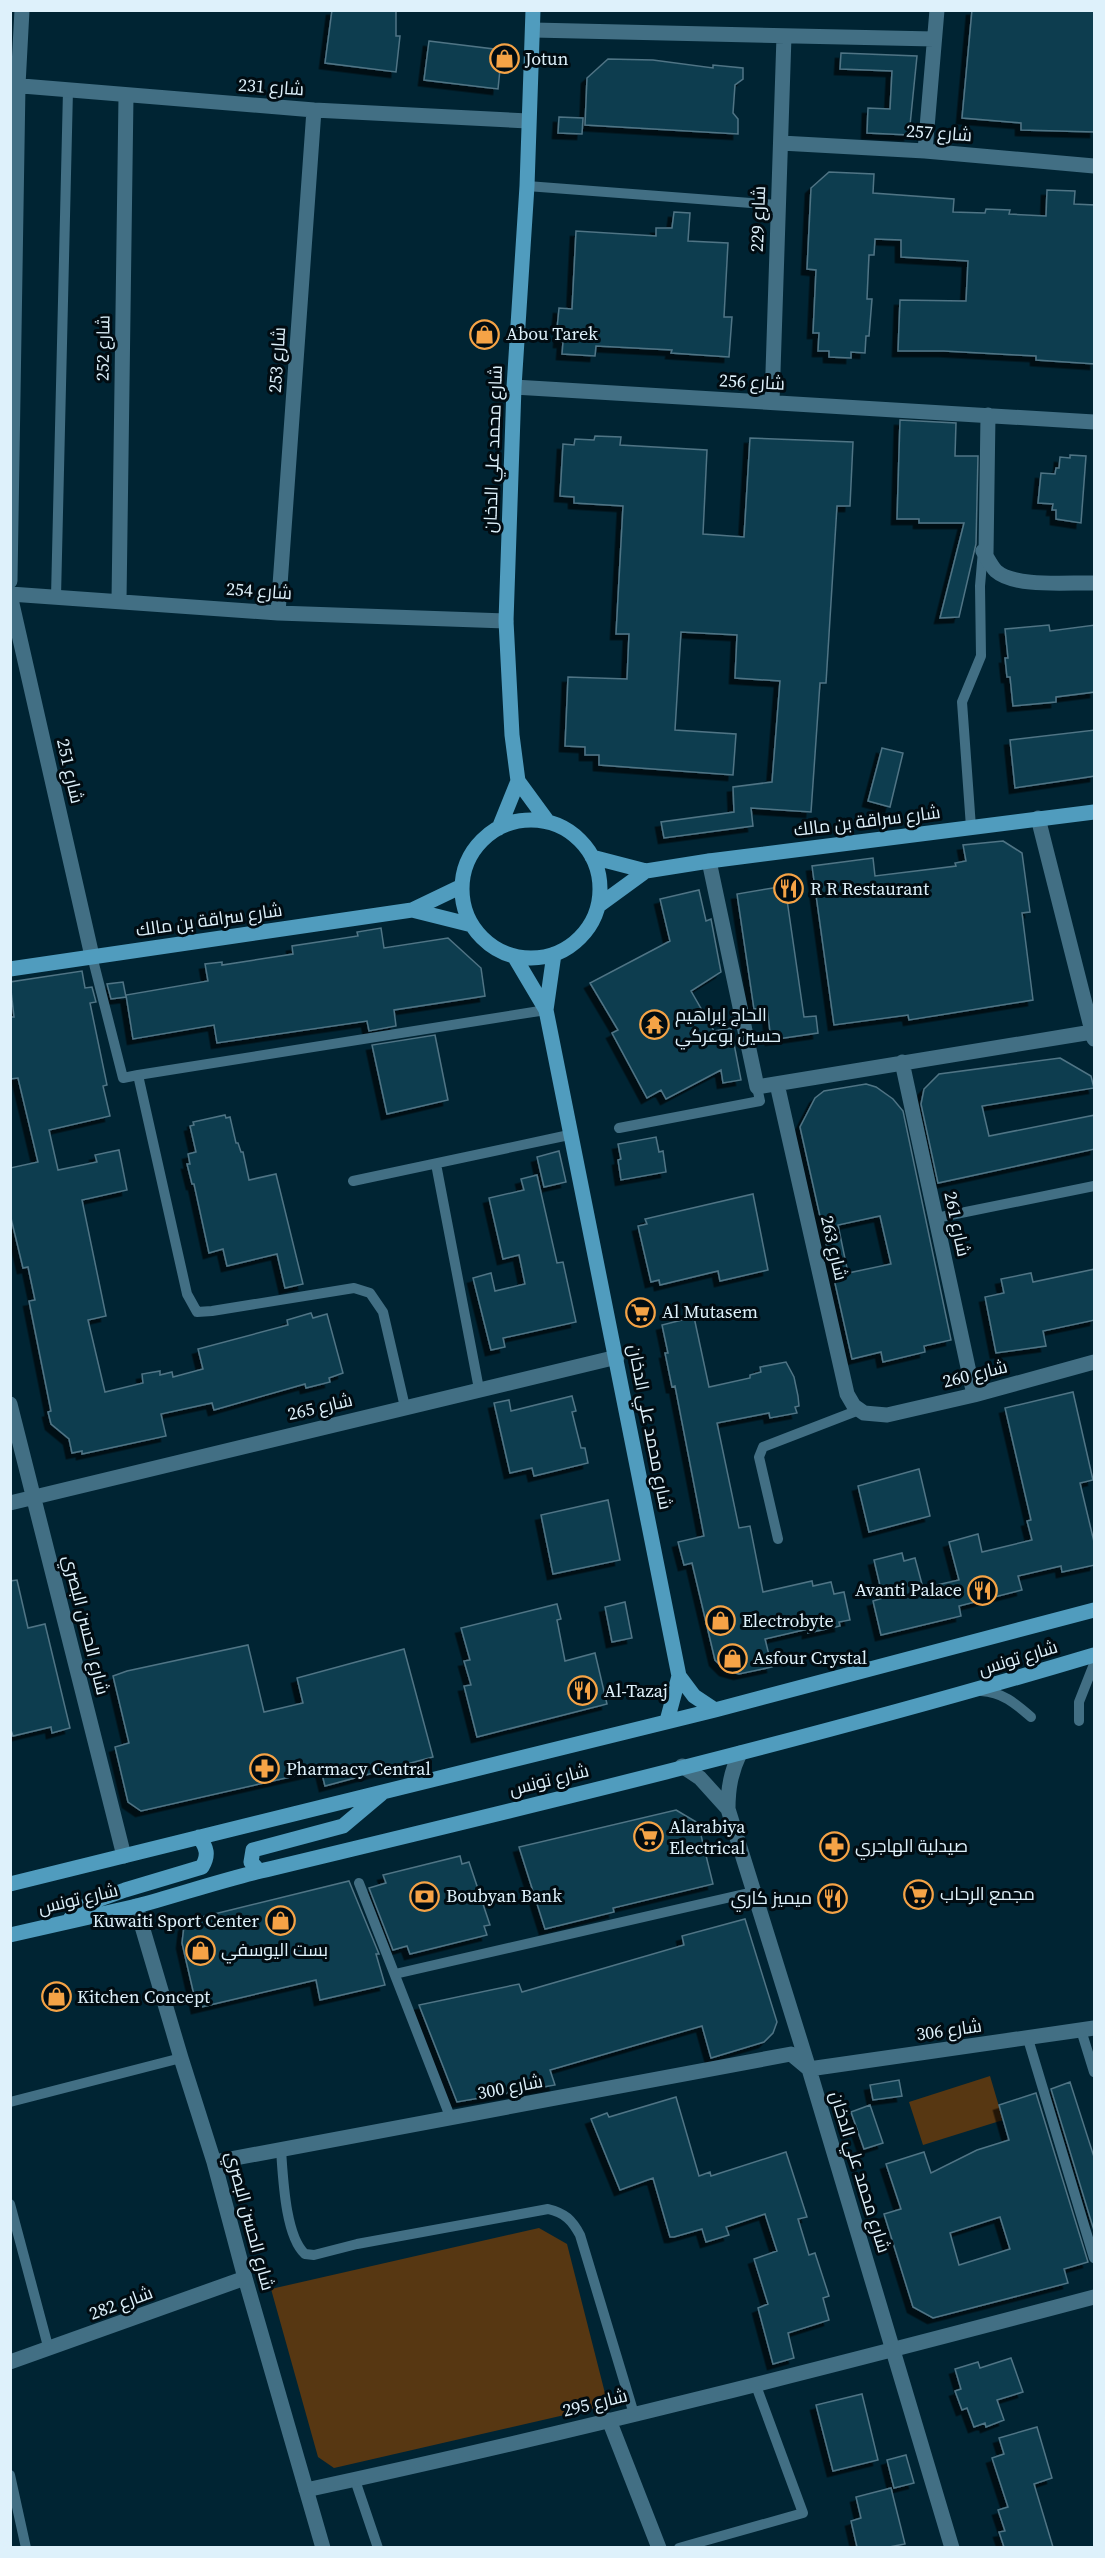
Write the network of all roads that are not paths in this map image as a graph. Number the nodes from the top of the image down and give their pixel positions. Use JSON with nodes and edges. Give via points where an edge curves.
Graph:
{"nodes":[{"id":1,"x":22,"y":10,"type":"edge"},
{"id":2,"x":533,"y":10,"type":"edge"},
{"id":3,"x":937,"y":10,"type":"edge"},
{"id":4,"x":533,"y":30,"type":"junction"},
{"id":5,"x":784,"y":36,"type":"junction"},
{"id":6,"x":934,"y":39,"type":"junction"},
{"id":7,"x":14,"y":85,"type":"edge"},
{"id":8,"x":69,"y":90,"type":"junction"},
{"id":9,"x":126,"y":96,"type":"junction"},
{"id":10,"x":314,"y":110,"type":"junction"},
{"id":11,"x":528,"y":121,"type":"junction"},
{"id":12,"x":781,"y":143,"type":"junction"},
{"id":13,"x":925,"y":151,"type":"junction"},
{"id":14,"x":1095,"y":166,"type":"edge"},
{"id":15,"x":526,"y":186,"type":"junction"},
{"id":16,"x":778,"y":205,"type":"junction"},
{"id":17,"x":514,"y":387,"type":"junction"},
{"id":18,"x":772,"y":402,"type":"junction"},
{"id":19,"x":988,"y":415,"type":"junction"},
{"id":20,"x":1095,"y":422,"type":"edge"},
{"id":21,"x":983,"y":551,"type":"junction"},
{"id":22,"x":10,"y":580,"type":"edge"},
{"id":23,"x":1095,"y":583,"type":"edge"},
{"id":24,"x":10,"y":594,"type":"edge"},
{"id":25,"x":56,"y":597,"type":"junction"},
{"id":26,"x":119,"y":602,"type":"junction"},
{"id":27,"x":278,"y":613,"type":"junction"},
{"id":28,"x":506,"y":621,"type":"junction"},
{"id":29,"x":518,"y":781,"type":"junction"},
{"id":30,"x":1095,"y":812,"type":"edge"},
{"id":31,"x":1038,"y":818,"type":"junction"},
{"id":32,"x":548,"y":822,"type":"junction"},
{"id":33,"x":971,"y":827,"type":"junction"},
{"id":34,"x":499,"y":828,"type":"junction"},
{"id":35,"x":592,"y":857,"type":"junction"},
{"id":36,"x":709,"y":861,"type":"junction"},
{"id":37,"x":646,"y":871,"type":"junction"},
{"id":38,"x":462,"y":886,"type":"junction"},
{"id":39,"x":598,"y":906,"type":"junction"},
{"id":40,"x":412,"y":910,"type":"junction"},
{"id":41,"x":472,"y":925,"type":"junction"},
{"id":42,"x":554,"y":954,"type":"junction"},
{"id":43,"x":92,"y":956,"type":"junction"},
{"id":44,"x":514,"y":956,"type":"junction"},
{"id":45,"x":10,"y":969,"type":"edge"},
{"id":46,"x":546,"y":1010,"type":"junction"},
{"id":47,"x":1093,"y":1036,"type":"edge"},
{"id":48,"x":902,"y":1062,"type":"junction"},
{"id":49,"x":138,"y":1075,"type":"junction"},
{"id":50,"x":777,"y":1084,"type":"junction"},
{"id":51,"x":757,"y":1087,"type":"junction"},
{"id":52,"x":619,"y":1128,"type":"dead end"},
{"id":53,"x":569,"y":1135,"type":"junction"},
{"id":54,"x":436,"y":1164,"type":"junction"},
{"id":55,"x":353,"y":1182,"type":"dead end"},
{"id":56,"x":1095,"y":1186,"type":"edge"},
{"id":57,"x":936,"y":1218,"type":"junction"},
{"id":58,"x":617,"y":1357,"type":"junction"},
{"id":59,"x":1095,"y":1362,"type":"edge"},
{"id":60,"x":479,"y":1389,"type":"junction"},
{"id":61,"x":975,"y":1395,"type":"junction"},
{"id":62,"x":10,"y":1404,"type":"edge"},
{"id":63,"x":405,"y":1407,"type":"junction"},
{"id":64,"x":862,"y":1412,"type":"junction"},
{"id":65,"x":33,"y":1497,"type":"junction"},
{"id":66,"x":10,"y":1503,"type":"edge"},
{"id":67,"x":778,"y":1539,"type":"dead end"},
{"id":68,"x":1095,"y":1610,"type":"edge"},
{"id":69,"x":1095,"y":1655,"type":"edge"},
{"id":70,"x":1095,"y":1664,"type":"edge"},
{"id":71,"x":679,"y":1676,"type":"junction"},
{"id":72,"x":974,"y":1691,"type":"junction"},
{"id":73,"x":715,"y":1710,"type":"junction"},
{"id":74,"x":1030,"y":1717,"type":"dead end"},
{"id":75,"x":668,"y":1721,"type":"junction"},
{"id":76,"x":1079,"y":1721,"type":"dead end"},
{"id":77,"x":740,"y":1753,"type":"junction"},
{"id":78,"x":682,"y":1766,"type":"junction"},
{"id":79,"x":384,"y":1792,"type":"junction"},
{"id":80,"x":728,"y":1809,"type":"junction"},
{"id":81,"x":199,"y":1837,"type":"junction"},
{"id":82,"x":124,"y":1856,"type":"junction"},
{"id":83,"x":259,"y":1871,"type":"junction"},
{"id":84,"x":359,"y":1883,"type":"dead end"},
{"id":85,"x":10,"y":1884,"type":"edge"},
{"id":86,"x":753,"y":1892,"type":"junction"},
{"id":87,"x":136,"y":1906,"type":"junction"},
{"id":88,"x":65,"y":1922,"type":"junction"},
{"id":89,"x":10,"y":1935,"type":"edge"},
{"id":90,"x":395,"y":1974,"type":"junction"},
{"id":91,"x":1088,"y":2029,"type":"edge"},
{"id":92,"x":1028,"y":2039,"type":"junction"},
{"id":93,"x":181,"y":2058,"type":"junction"},
{"id":94,"x":809,"y":2069,"type":"junction"},
{"id":95,"x":1095,"y":2072,"type":"edge"},
{"id":96,"x":10,"y":2102,"type":"edge"},
{"id":97,"x":451,"y":2119,"type":"junction"},
{"id":98,"x":281,"y":2150,"type":"junction"},
{"id":99,"x":214,"y":2162,"type":"junction"},
{"id":100,"x":10,"y":2204,"type":"edge"},
{"id":101,"x":1091,"y":2238,"type":"edge"},
{"id":102,"x":1095,"y":2258,"type":"edge"},
{"id":103,"x":245,"y":2278,"type":"junction"},
{"id":104,"x":1095,"y":2297,"type":"edge"},
{"id":105,"x":50,"y":2350,"type":"junction"},
{"id":106,"x":892,"y":2350,"type":"junction"},
{"id":107,"x":10,"y":2362,"type":"edge"},
{"id":108,"x":755,"y":2383,"type":"junction"},
{"id":109,"x":634,"y":2414,"type":"junction"},
{"id":110,"x":609,"y":2420,"type":"junction"},
{"id":111,"x":10,"y":2475,"type":"edge"},
{"id":112,"x":355,"y":2480,"type":"junction"},
{"id":113,"x":306,"y":2490,"type":"junction"},
{"id":114,"x":26,"y":2547,"type":"edge"},
{"id":115,"x":322,"y":2547,"type":"edge"},
{"id":116,"x":378,"y":2547,"type":"edge"},
{"id":117,"x":659,"y":2547,"type":"edge"},
{"id":118,"x":679,"y":2547,"type":"edge"},
{"id":119,"x":952,"y":2547,"type":"edge"}],
"edges":[{"from":1,"to":7,"type":"street"},
{"from":2,"to":4,"type":"street","name":"شارع محمد علي الدخان"},
{"from":3,"to":6,"type":"street"},
{"from":4,"to":5,"type":"street"},
{"from":4,"to":11,"type":"street","name":"شارع محمد علي الدخان"},
{"from":5,"to":6,"type":"street"},
{"from":5,"to":12,"type":"street","name":"شارع 229"},
{"from":6,"to":13,"type":"street"},
{"from":7,"to":8,"type":"street","name":"شارع 231"},
{"from":7,"to":22,"type":"street"},
{"from":8,"to":9,"type":"street","name":"شارع 231"},
{"from":8,"to":25,"type":"lane"},
{"from":9,"to":10,"type":"street","name":"شارع 231"},
{"from":9,"to":26,"type":"street","name":"شارع 252"},
{"from":10,"to":11,"type":"street","name":"شارع 231"},
{"from":10,"to":27,"type":"street","name":"شارع 253"},
{"from":11,"to":15,"type":"street","name":"شارع محمد علي الدخان"},
{"from":12,"to":13,"type":"street","name":"شارع 257"},
{"from":12,"to":16,"type":"street","name":"شارع 229"},
{"from":13,"to":14,"type":"street","name":"شارع 257"},
{"from":15,"to":16,"type":"lane"},
{"from":15,"to":17,"type":"street","name":"شارع محمد علي الدخان"},
{"from":16,"to":18,"type":"street","name":"شارع 229"},
{"from":17,"to":18,"type":"street","name":"شارع 256"},
{"from":17,"to":28,"type":"street","name":"شارع محمد علي الدخان"},
{"from":18,"to":19,"type":"street","name":"شارع 256"},
{"from":19,"to":20,"type":"street","name":"شارع 256"},
{"from":19,"to":21,"type":"street","via":[[986,554]]},
{"from":21,"to":23,"type":"street","via":[[996,571],[1013,580]]},
{"from":21,"to":33,"type":"lane","via":[[981,656],[962,702]]},
{"from":24,"to":25,"type":"street","name":"شارع 254"},
{"from":24,"to":43,"type":"street","name":"شارع 251"},
{"from":25,"to":26,"type":"street","name":"شارع 254"},
{"from":26,"to":27,"type":"street","name":"شارع 254"},
{"from":27,"to":28,"type":"street","name":"شارع 254"},
{"from":28,"to":29,"type":"street","name":"شارع محمد علي الدخان"},
{"from":29,"to":32,"type":"street","name":"شارع محمد علي الدخان"},
{"from":29,"to":34,"type":"street","name":"شارع محمد علي الدخان"},
{"from":30,"to":31,"type":"street","name":"شارع سراقة بن مالك"},
{"from":31,"to":33,"type":"street","name":"شارع سراقة بن مالك"},
{"from":31,"to":47,"type":"street"},
{"from":32,"to":34,"type":"street","via":[[521,821]]},
{"from":32,"to":35,"type":"street","via":[[572,833]]},
{"from":33,"to":36,"type":"street","name":"شارع سراقة بن مالك"},
{"from":34,"to":38,"type":"street","via":[[476,848]]},
{"from":35,"to":37,"type":"street","name":"شارع سراقة بن مالك"},
{"from":35,"to":39,"type":"street","via":[[599,878]]},
{"from":36,"to":37,"type":"street","name":"شارع سراقة بن مالك"},
{"from":36,"to":51,"type":"street"},
{"from":37,"to":39,"type":"street","name":"شارع سراقة بن مالك"},
{"from":38,"to":40,"type":"street","name":"شارع سراقة بن مالك"},
{"from":38,"to":41,"type":"street"},
{"from":39,"to":42,"type":"street","via":[[586,930]]},
{"from":40,"to":41,"type":"street","name":"شارع سراقة بن مالك"},
{"from":40,"to":43,"type":"street","name":"شارع سراقة بن مالك"},
{"from":41,"to":44,"type":"street","via":[[490,945]]},
{"from":42,"to":44,"type":"street"},
{"from":42,"to":46,"type":"street","name":"شارع محمد علي الدخان"},
{"from":43,"to":45,"type":"street","name":"شارع سراقة بن مالك"},
{"from":43,"to":49,"type":"lane","via":[[123,1078]]},
{"from":44,"to":46,"type":"street","name":"شارع محمد علي الدخان"},
{"from":46,"to":49,"type":"lane"},
{"from":46,"to":53,"type":"street","name":"شارع محمد علي الدخان"},
{"from":47,"to":48,"type":"street"},
{"from":48,"to":50,"type":"street"},
{"from":48,"to":57,"type":"street","name":"شارع 261"},
{"from":49,"to":63,"type":"lane","via":[[187,1294],[197,1312],[354,1288],[370,1293],[383,1312]]},
{"from":50,"to":51,"type":"street"},
{"from":50,"to":64,"type":"street","name":"شارع 263","via":[[847,1394]]},
{"from":51,"to":52,"type":"lane","via":[[760,1101]]},
{"from":53,"to":54,"type":"lane"},
{"from":53,"to":58,"type":"street","name":"شارع محمد علي الدخان"},
{"from":54,"to":55,"type":"lane"},
{"from":54,"to":60,"type":"lane"},
{"from":56,"to":57,"type":"lane"},
{"from":57,"to":61,"type":"street","name":"شارع 261"},
{"from":58,"to":60,"type":"street","name":"شارع 265"},
{"from":58,"to":71,"type":"street","name":"شارع محمد علي الدخان"},
{"from":59,"to":61,"type":"street","name":"شارع 260"},
{"from":60,"to":63,"type":"street","name":"شارع 265"},
{"from":61,"to":64,"type":"street","name":"شارع 260","via":[[888,1415]]},
{"from":62,"to":65,"type":"street","name":"شارع الحسن البصري"},
{"from":63,"to":65,"type":"street","name":"شارع 265"},
{"from":64,"to":67,"type":"lane","via":[[763,1447],[759,1457]]},
{"from":65,"to":66,"type":"street","name":"شارع 265"},
{"from":65,"to":82,"type":"street","name":"شارع الحسن البصري"},
{"from":68,"to":73,"type":"street","name":"شارع تونس"},
{"from":69,"to":72,"type":"street","name":"شارع تونس"},
{"from":70,"to":76,"type":"lane","via":[[1079,1702]]},
{"from":71,"to":73,"type":"street","name":"شارع محمد علي الدخان","via":[[694,1696]]},
{"from":71,"to":75,"type":"street","name":"شارع محمد علي الدخان"},
{"from":72,"to":74,"type":"lane","via":[[1006,1697]]},
{"from":72,"to":77,"type":"street","name":"شارع تونس"},
{"from":73,"to":75,"type":"street","name":"شارع تونس"},
{"from":75,"to":79,"type":"street","name":"شارع تونس"},
{"from":77,"to":78,"type":"street","name":"شارع تونس"},
{"from":77,"to":80,"type":"street","name":"شارع محمد علي الدخان","via":[[732,1771]]},
{"from":78,"to":80,"type":"street","name":"شارع محمد علي الدخان","via":[[700,1778]]},
{"from":78,"to":83,"type":"street","name":"شارع تونس"},
{"from":79,"to":81,"type":"street","name":"شارع تونس"},
{"from":79,"to":83,"type":"street","via":[[343,1826],[253,1850],[251,1862]]},
{"from":80,"to":86,"type":"street","name":"شارع محمد علي الدخان"},
{"from":81,"to":82,"type":"street","name":"شارع تونس"},
{"from":81,"to":88,"type":"street","via":[[207,1847],[202,1868],[89,1903]]},
{"from":82,"to":85,"type":"street","name":"شارع تونس"},
{"from":83,"to":87,"type":"street","name":"شارع تونس"},
{"from":84,"to":90,"type":"lane"},
{"from":86,"to":90,"type":"lane"},
{"from":86,"to":94,"type":"street","name":"شارع محمد علي الدخان"},
{"from":87,"to":88,"type":"street","name":"شارع تونس"},
{"from":87,"to":93,"type":"street","name":"شارع الحسن البصري"},
{"from":88,"to":89,"type":"street","name":"شارع تونس"},
{"from":90,"to":97,"type":"lane"},
{"from":91,"to":92,"type":"street","name":"شارع 306"},
{"from":91,"to":95,"type":"lane"},
{"from":92,"to":94,"type":"street","name":"شارع 306"},
{"from":92,"to":101,"type":"lane"},
{"from":93,"to":96,"type":"lane"},
{"from":93,"to":99,"type":"street","name":"شارع الحسن البصري"},
{"from":94,"to":97,"type":"street","name":"شارع 300","via":[[791,2054]]},
{"from":94,"to":106,"type":"street","name":"شارع محمد علي الدخان"},
{"from":97,"to":98,"type":"street","name":"شارع 300"},
{"from":98,"to":99,"type":"street","name":"شارع 300"},
{"from":98,"to":109,"type":"lane","via":[[286,2203],[297,2243],[305,2254],[548,2209],[567,2216],[580,2235]]},
{"from":99,"to":103,"type":"street","name":"شارع الحسن البصري"},
{"from":100,"to":105,"type":"lane"},
{"from":101,"to":102,"type":"lane"},
{"from":103,"to":105,"type":"street","name":"شارع 282"},
{"from":103,"to":113,"type":"street","name":"شارع الحسن البصري"},
{"from":104,"to":106,"type":"street","name":"شارع 295"},
{"from":105,"to":107,"type":"street","name":"شارع 282"},
{"from":106,"to":108,"type":"street","name":"شارع 295"},
{"from":106,"to":119,"type":"street","name":"شارع محمد علي الدخان"},
{"from":108,"to":109,"type":"street","name":"شارع 295"},
{"from":108,"to":118,"type":"lane","via":[[803,2513]]},
{"from":109,"to":110,"type":"street","name":"شارع 295"},
{"from":110,"to":112,"type":"street","name":"شارع 295"},
{"from":110,"to":117,"type":"street"},
{"from":111,"to":114,"type":"lane"},
{"from":112,"to":113,"type":"street","name":"شارع 295"},
{"from":112,"to":116,"type":"lane"},
{"from":113,"to":115,"type":"street","name":"شارع الحسن البصري"}]}
